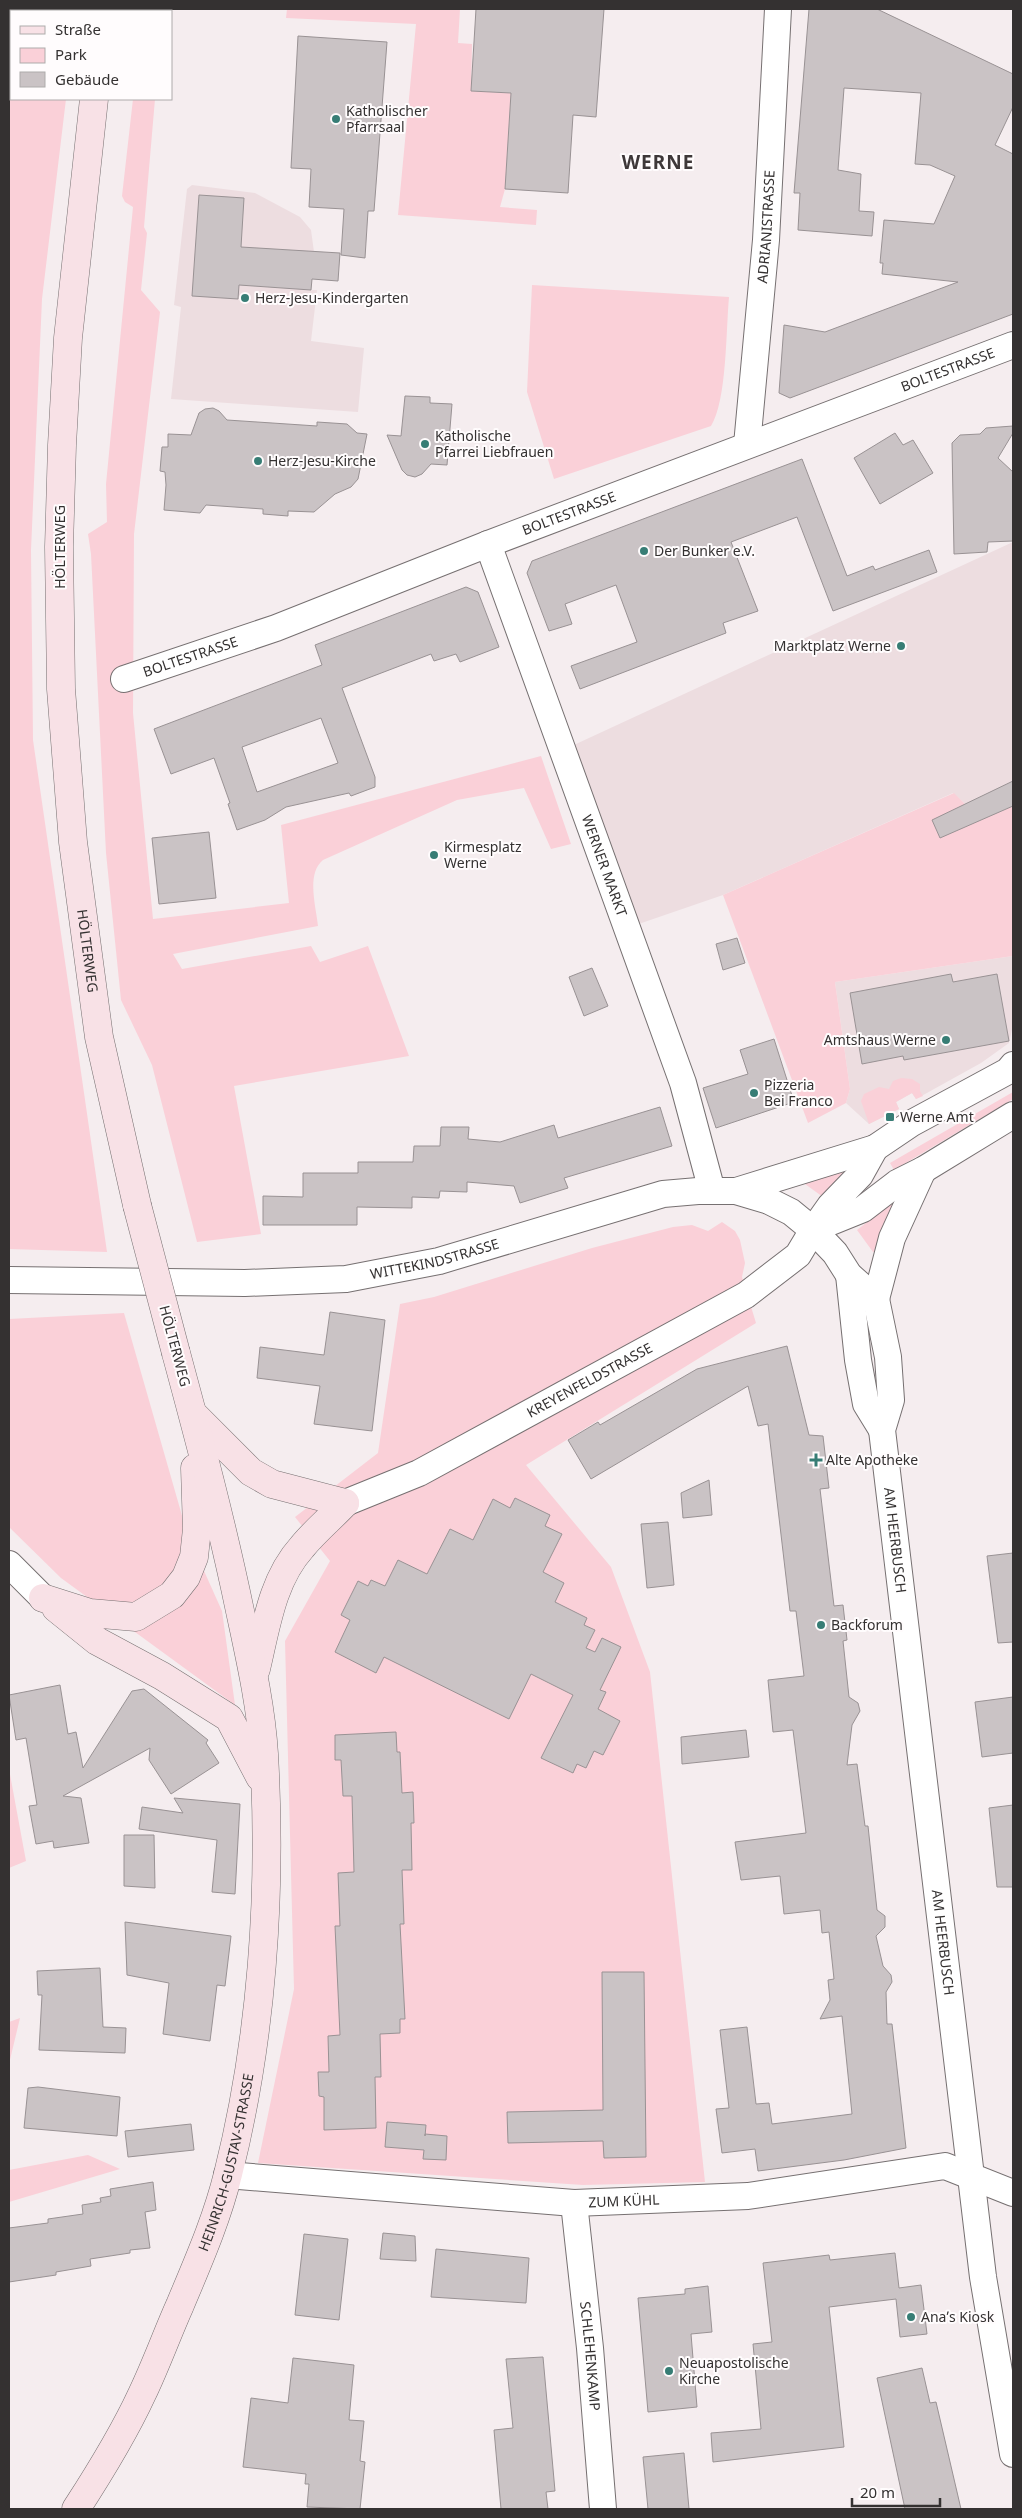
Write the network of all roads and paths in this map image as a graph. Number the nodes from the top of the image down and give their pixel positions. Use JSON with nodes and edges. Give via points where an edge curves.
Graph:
{"nodes":[{"id":1,"x":778,"y":9,"type":"edge"},
{"id":2,"x":94,"y":100,"type":"edge"},
{"id":3,"x":1013,"y":345,"type":"edge"},
{"id":4,"x":747,"y":445,"type":"junction"},
{"id":5,"x":488,"y":544,"type":"junction"},
{"id":6,"x":124,"y":679,"type":"dead end"},
{"id":7,"x":1013,"y":1065,"type":"edge"},
{"id":8,"x":1013,"y":1115,"type":"edge"},
{"id":9,"x":875,"y":1148,"type":"junction"},
{"id":10,"x":923,"y":1170,"type":"junction"},
{"id":11,"x":724,"y":1191,"type":"junction"},
{"id":12,"x":812,"y":1230,"type":"junction"},
{"id":13,"x":849,"y":1275,"type":"junction"},
{"id":14,"x":9,"y":1280,"type":"edge"},
{"id":15,"x":37,"y":1281,"type":"junction"},
{"id":16,"x":9,"y":1288,"type":"edge"},
{"id":17,"x":876,"y":1299,"type":"junction"},
{"id":18,"x":192,"y":1414,"type":"junction"},
{"id":19,"x":882,"y":1430,"type":"junction"},
{"id":20,"x":345,"y":1503,"type":"junction"},
{"id":21,"x":9,"y":1564,"type":"edge"},
{"id":22,"x":43,"y":1598,"type":"junction"},
{"id":23,"x":254,"y":1681,"type":"junction"},
{"id":24,"x":264,"y":1785,"type":"junction"},
{"id":25,"x":228,"y":2176,"type":"junction"},
{"id":26,"x":972,"y":2177,"type":"junction"},
{"id":27,"x":1013,"y":2193,"type":"edge"},
{"id":28,"x":574,"y":2203,"type":"junction"},
{"id":29,"x":1013,"y":2454,"type":"edge"},
{"id":30,"x":76,"y":2509,"type":"edge"},
{"id":31,"x":604,"y":2509,"type":"edge"}],
"edges":[{"from":1,"to":4,"type":"street","name":"ADRIANISTRASSE","via":[[766,240]]},
{"from":2,"to":18,"type":"main road","name":"HÖLTERWEG","bridge":true,"via":[[68,338],[59,547],[65,740],[73,842],[99,1037],[137,1205]]},
{"from":3,"to":4,"type":"street","name":"BOLTESTRASSE"},
{"from":4,"to":5,"type":"street","name":"BOLTESTRASSE"},
{"from":5,"to":6,"type":"street","name":"BOLTESTRASSE","via":[[276,628]]},
{"from":5,"to":11,"type":"street","name":"WERNER MARKT"},
{"from":7,"to":9,"type":"street","name":"KREYENFELDSTRASSE","via":[[1008,1071],[912,1123]]},
{"from":8,"to":10,"type":"street"},
{"from":9,"to":11,"type":"street","name":"KREYENFELDSTRASSE"},
{"from":9,"to":12,"type":"street","name":"KREYENFELDSTRASSE","via":[[860,1175]]},
{"from":10,"to":12,"type":"street","via":[[897,1183],[863,1208]]},
{"from":10,"to":17,"type":"street","via":[[892,1238]]},
{"from":11,"to":12,"type":"street","name":"WITTEKINDSTRASSE","via":[[769,1201],[791,1212]]},
{"from":11,"to":15,"type":"street","name":"WITTEKINDSTRASSE","via":[[663,1194],[439,1261],[346,1279],[245,1283]]},
{"from":12,"to":13,"type":"street","name":"AM HEERBUSCH","via":[[835,1253]]},
{"from":12,"to":20,"type":"street","name":"KREYENFELDSTRASSE","via":[[798,1255],[746,1294],[419,1474]]},
{"from":13,"to":17,"type":"street","name":"AM HEERBUSCH"},
{"from":13,"to":19,"type":"street","name":"AM HEERBUSCH","via":[[866,1404]]},
{"from":14,"to":15,"type":"street","name":"WITTEKINDSTRASSE"},
{"from":15,"to":16,"type":"street","name":"WITTEKINDSTRASSE"},
{"from":17,"to":19,"type":"street","name":"AM HEERBUSCH","via":[[888,1357],[891,1400]]},
{"from":18,"to":20,"type":"main road","via":[[251,1472],[272,1484]]},
{"from":18,"to":22,"type":"main road","via":[[197,1528],[194,1557],[186,1576],[172,1595],[136,1617],[90,1613]]},
{"from":18,"to":23,"type":"main road","name":"HÖLTERWEG","via":[[227,1548]]},
{"from":19,"to":26,"type":"street","name":"AM HEERBUSCH"},
{"from":20,"to":23,"type":"main road","via":[[300,1548],[271,1602]]},
{"from":21,"to":22,"type":"street"},
{"from":22,"to":24,"type":"main road","via":[[97,1641],[162,1676],[229,1718]]},
{"from":23,"to":24,"type":"main road","name":"HÖLTERWEG","via":[[264,1752]]},
{"from":24,"to":25,"type":"main road","name":"HEINRICH-GUSTAV-STRASSE","via":[[265,1908],[257,2002],[251,2054]]},
{"from":25,"to":28,"type":"street","name":"ZUM KÜHL"},
{"from":25,"to":30,"type":"main road","name":"HEINRICH-GUSTAV-STRASSE","via":[[200,2256],[142,2395]]},
{"from":26,"to":27,"type":"street","name":"ZUM KÜHL"},
{"from":26,"to":28,"type":"street","name":"ZUM KÜHL","via":[[945,2166],[748,2196]]},
{"from":26,"to":29,"type":"street","name":"AM HEERBUSCH","via":[[983,2277]]},
{"from":28,"to":31,"type":"street","name":"SCHLEHENKAMP"}]}
